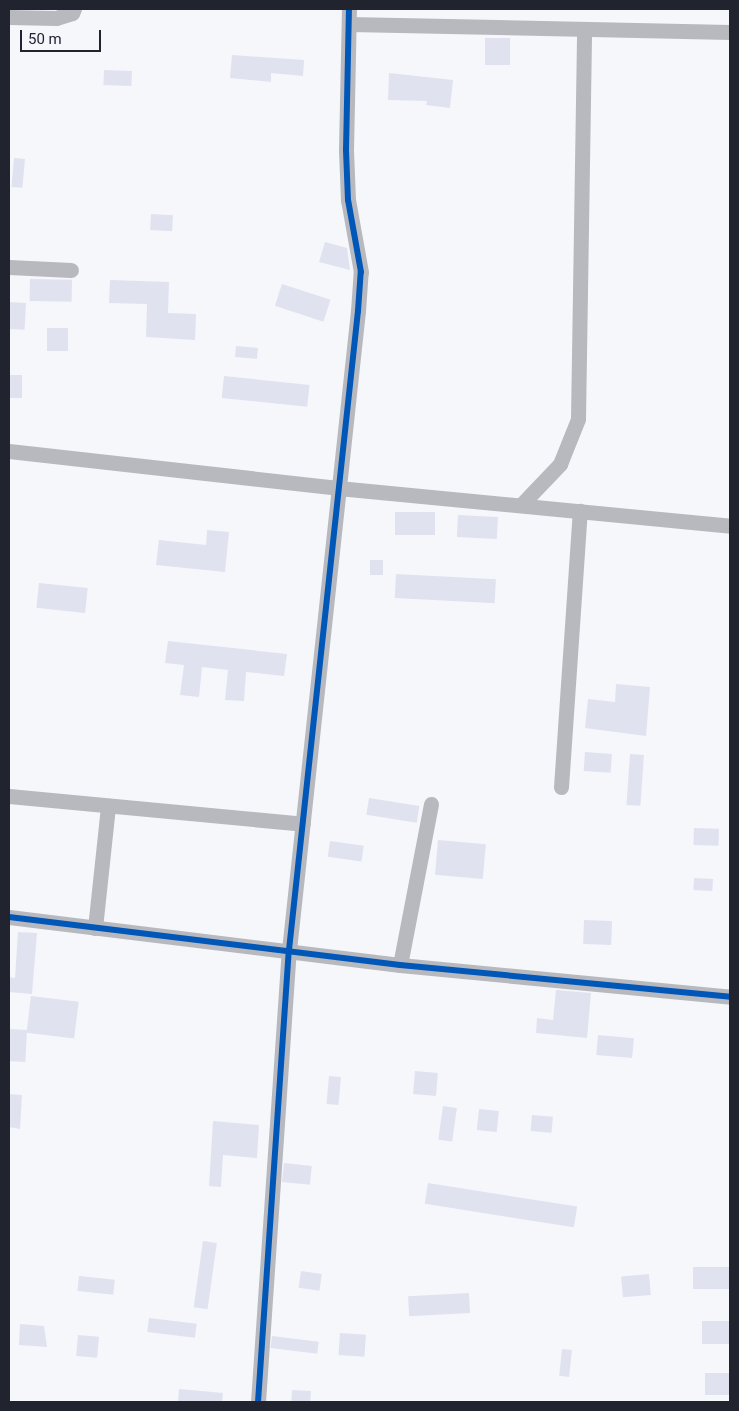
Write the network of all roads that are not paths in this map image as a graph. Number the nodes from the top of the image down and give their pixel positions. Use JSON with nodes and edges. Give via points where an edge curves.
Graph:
{"nodes":[{"id":1,"x":74,"y":9,"type":"edge"},
{"id":2,"x":349,"y":9,"type":"edge"},
{"id":3,"x":9,"y":17,"type":"edge"},
{"id":4,"x":349,"y":24,"type":"junction"},
{"id":5,"x":584,"y":30,"type":"junction"},
{"id":6,"x":730,"y":32,"type":"edge"},
{"id":7,"x":9,"y":266,"type":"edge"},
{"id":8,"x":71,"y":270,"type":"dead end"},
{"id":9,"x":9,"y":451,"type":"edge"},
{"id":10,"x":338,"y":488,"type":"junction"},
{"id":11,"x":521,"y":505,"type":"junction"},
{"id":12,"x":580,"y":511,"type":"junction"},
{"id":13,"x":730,"y":526,"type":"edge"},
{"id":14,"x":561,"y":787,"type":"dead end"},
{"id":15,"x":9,"y":796,"type":"edge"},
{"id":16,"x":431,"y":804,"type":"dead end"},
{"id":17,"x":108,"y":806,"type":"junction"},
{"id":18,"x":303,"y":824,"type":"junction"},
{"id":19,"x":9,"y":916,"type":"edge"},
{"id":20,"x":94,"y":928,"type":"junction"},
{"id":21,"x":290,"y":950,"type":"junction"},
{"id":22,"x":400,"y":965,"type":"junction"},
{"id":23,"x":730,"y":996,"type":"edge"},
{"id":24,"x":258,"y":1402,"type":"edge"}],
"edges":[{"from":1,"to":3,"type":"street","via":[[72,13],[56,18]]},
{"from":2,"to":4,"type":"street"},
{"from":4,"to":5,"type":"street"},
{"from":4,"to":10,"type":"street","via":[[348,200],[361,272]]},
{"from":5,"to":6,"type":"street"},
{"from":5,"to":11,"type":"street","via":[[578,419],[560,464]]},
{"from":7,"to":8,"type":"street"},
{"from":9,"to":10,"type":"street"},
{"from":10,"to":11,"type":"street"},
{"from":10,"to":18,"type":"street"},
{"from":11,"to":12,"type":"street"},
{"from":12,"to":13,"type":"street"},
{"from":12,"to":14,"type":"street"},
{"from":15,"to":17,"type":"street"},
{"from":16,"to":22,"type":"street"},
{"from":17,"to":18,"type":"street"},
{"from":17,"to":20,"type":"street"},
{"from":18,"to":21,"type":"street"},
{"from":19,"to":20,"type":"street"},
{"from":20,"to":21,"type":"street"},
{"from":21,"to":22,"type":"street"},
{"from":21,"to":24,"type":"street"},
{"from":22,"to":23,"type":"street"}]}
